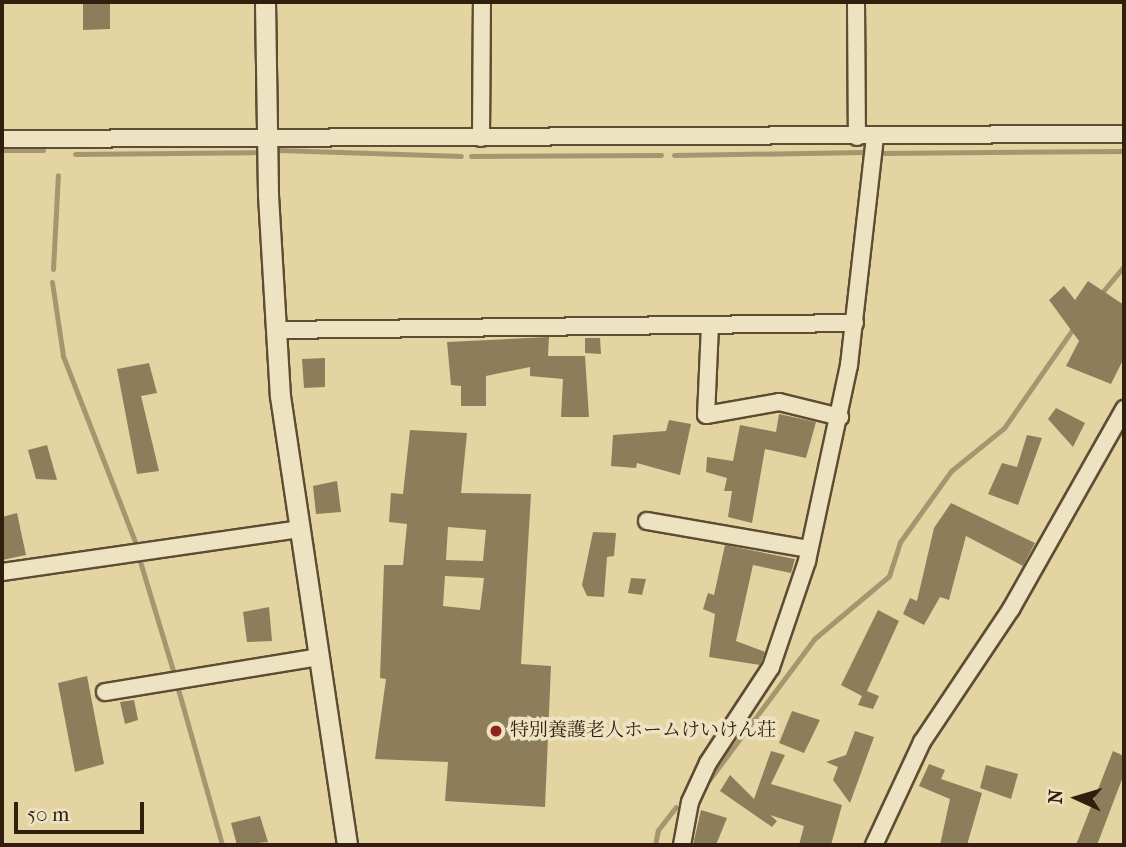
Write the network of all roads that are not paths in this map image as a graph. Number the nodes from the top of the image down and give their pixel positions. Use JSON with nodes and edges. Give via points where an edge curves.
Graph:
{"nodes":[{"id":1,"x":265,"y":2,"type":"edge"},
{"id":2,"x":482,"y":2,"type":"edge"},
{"id":3,"x":856,"y":2,"type":"edge"},
{"id":4,"x":1124,"y":134,"type":"edge"},
{"id":5,"x":857,"y":137,"type":"junction"},
{"id":6,"x":875,"y":137,"type":"junction"},
{"id":7,"x":267,"y":138,"type":"junction"},
{"id":8,"x":481,"y":138,"type":"junction"},
{"id":9,"x":2,"y":139,"type":"edge"},
{"id":10,"x":855,"y":323,"type":"junction"},
{"id":11,"x":710,"y":325,"type":"junction"},
{"id":12,"x":276,"y":330,"type":"junction"},
{"id":13,"x":1124,"y":409,"type":"edge"},
{"id":14,"x":840,"y":417,"type":"junction"},
{"id":15,"x":647,"y":521,"type":"dead end"},
{"id":16,"x":300,"y":529,"type":"junction"},
{"id":17,"x":809,"y":549,"type":"junction"},
{"id":18,"x":2,"y":572,"type":"edge"},
{"id":19,"x":318,"y":657,"type":"junction"},
{"id":20,"x":105,"y":692,"type":"dead end"},
{"id":21,"x":347,"y":845,"type":"edge"},
{"id":22,"x":682,"y":845,"type":"edge"},
{"id":23,"x":874,"y":845,"type":"edge"}],
"edges":[{"from":1,"to":7,"type":"street"},
{"from":2,"to":8,"type":"street"},
{"from":3,"to":5,"type":"street"},
{"from":4,"to":6,"type":"street"},
{"from":5,"to":6,"type":"street"},
{"from":5,"to":8,"type":"street"},
{"from":6,"to":10,"type":"street"},
{"from":7,"to":8,"type":"street"},
{"from":7,"to":9,"type":"street"},
{"from":7,"to":12,"type":"street"},
{"from":10,"to":11,"type":"street"},
{"from":10,"to":14,"type":"street"},
{"from":11,"to":12,"type":"street"},
{"from":11,"to":14,"type":"street","via":[[706,415],[779,402]]},
{"from":12,"to":16,"type":"street"},
{"from":13,"to":23,"type":"street","via":[[1011,608],[922,742]]},
{"from":14,"to":17,"type":"street"},
{"from":15,"to":17,"type":"street"},
{"from":16,"to":18,"type":"street"},
{"from":16,"to":19,"type":"street"},
{"from":17,"to":22,"type":"street","via":[[771,667],[708,763],[690,802]]},
{"from":19,"to":20,"type":"street"},
{"from":19,"to":21,"type":"street"}]}
